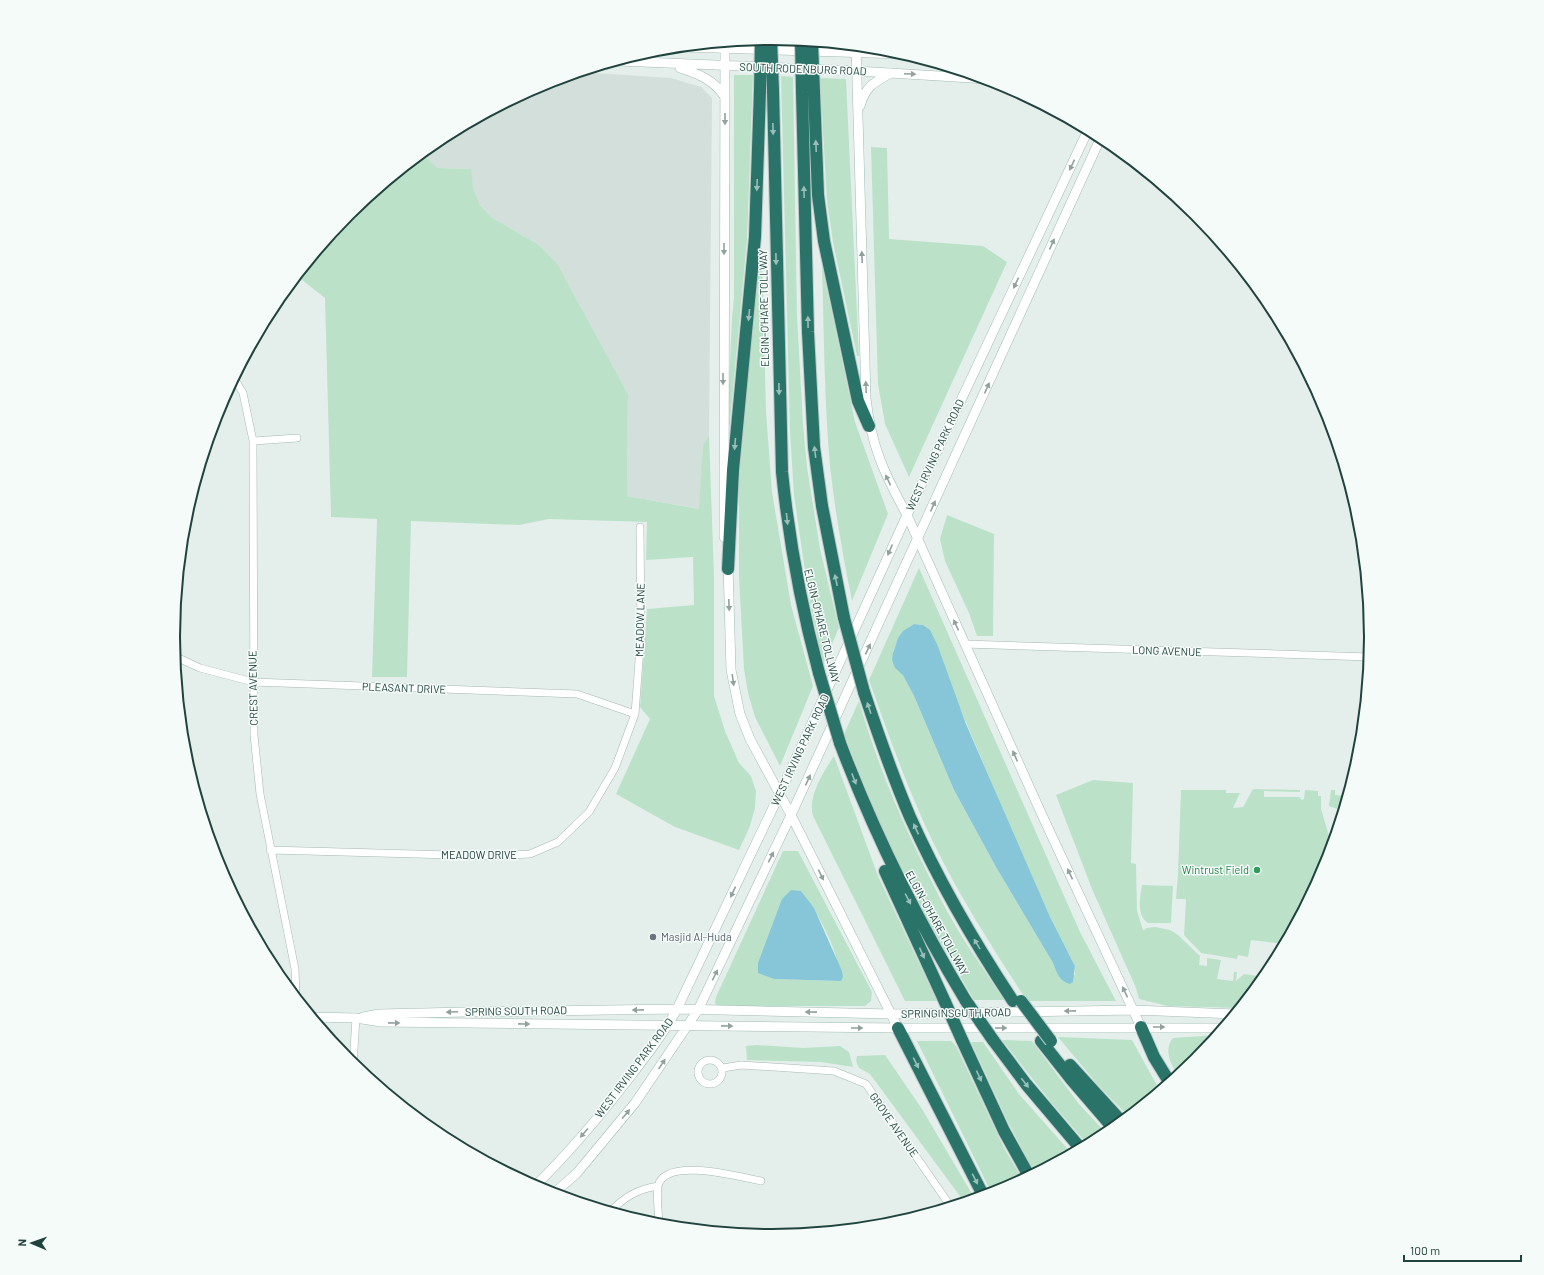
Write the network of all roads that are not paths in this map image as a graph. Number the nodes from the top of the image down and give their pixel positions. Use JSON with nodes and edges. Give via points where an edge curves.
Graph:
{"nodes":[{"id":1,"x":761,"y":45,"type":"edge"},
{"id":2,"x":771,"y":45,"type":"edge"},
{"id":3,"x":746,"y":46,"type":"edge"},
{"id":4,"x":801,"y":46,"type":"edge"},
{"id":5,"x":812,"y":46,"type":"edge"},
{"id":6,"x":725,"y":47,"type":"edge"},
{"id":7,"x":833,"y":48,"type":"edge"},
{"id":8,"x":856,"y":51,"type":"edge"},
{"id":9,"x":632,"y":62,"type":"edge"},
{"id":10,"x":663,"y":64,"type":"junction"},
{"id":11,"x":725,"y":66,"type":"junction"},
{"id":12,"x":857,"y":71,"type":"junction"},
{"id":13,"x":892,"y":73,"type":"junction"},
{"id":14,"x":969,"y":79,"type":"edge"},
{"id":15,"x":725,"y":98,"type":"junction"},
{"id":16,"x":858,"y":115,"type":"junction"},
{"id":17,"x":1086,"y":135,"type":"edge"},
{"id":18,"x":1098,"y":143,"type":"edge"},
{"id":19,"x":237,"y":383,"type":"edge"},
{"id":20,"x":869,"y":426,"type":"junction"},
{"id":21,"x":297,"y":438,"type":"dead end"},
{"id":22,"x":253,"y":441,"type":"junction"},
{"id":23,"x":907,"y":515,"type":"junction"},
{"id":24,"x":640,"y":527,"type":"dead end"},
{"id":25,"x":917,"y":542,"type":"junction"},
{"id":26,"x":728,"y":570,"type":"junction"},
{"id":27,"x":965,"y":644,"type":"junction"},
{"id":28,"x":1364,"y":657,"type":"edge"},
{"id":29,"x":181,"y":659,"type":"edge"},
{"id":30,"x":253,"y":682,"type":"junction"},
{"id":31,"x":635,"y":714,"type":"junction"},
{"id":32,"x":780,"y":793,"type":"junction"},
{"id":33,"x":791,"y":815,"type":"junction"},
{"id":34,"x":873,"y":826,"type":"junction"},
{"id":35,"x":270,"y":850,"type":"junction"},
{"id":36,"x":295,"y":989,"type":"edge"},
{"id":37,"x":677,"y":1010,"type":"junction"},
{"id":38,"x":698,"y":1010,"type":"junction"},
{"id":39,"x":1134,"y":1010,"type":"junction"},
{"id":40,"x":892,"y":1014,"type":"junction"},
{"id":41,"x":1229,"y":1014,"type":"edge"},
{"id":42,"x":318,"y":1017,"type":"edge"},
{"id":43,"x":356,"y":1018,"type":"junction"},
{"id":44,"x":668,"y":1025,"type":"junction"},
{"id":45,"x":688,"y":1026,"type":"junction"},
{"id":46,"x":1141,"y":1027,"type":"junction"},
{"id":47,"x":898,"y":1028,"type":"junction"},
{"id":48,"x":1217,"y":1028,"type":"edge"},
{"id":49,"x":1046,"y":1041,"type":"junction"},
{"id":50,"x":354,"y":1057,"type":"edge"},
{"id":51,"x":722,"y":1068,"type":"dead end"},
{"id":52,"x":1167,"y":1079,"type":"edge"},
{"id":53,"x":1118,"y":1118,"type":"edge"},
{"id":54,"x":1110,"y":1124,"type":"edge"},
{"id":55,"x":1078,"y":1145,"type":"edge"},
{"id":56,"x":1027,"y":1172,"type":"edge"},
{"id":57,"x":761,"y":1181,"type":"dead end"},
{"id":58,"x":539,"y":1182,"type":"edge"},
{"id":59,"x":658,"y":1186,"type":"junction"},
{"id":60,"x":558,"y":1190,"type":"edge"},
{"id":61,"x":982,"y":1192,"type":"edge"},
{"id":62,"x":948,"y":1203,"type":"edge"},
{"id":63,"x":614,"y":1208,"type":"edge"},
{"id":64,"x":659,"y":1219,"type":"edge"}],
"edges":[{"from":1,"to":26,"type":"highway","one_way":true,"bridge":true,"via":[[756,237],[733,470]]},
{"from":2,"to":34,"type":"highway","name":"ELGIN-O'HARE TOLLWAY","one_way":true,"bridge":true,"via":[[782,472],[787,526],[796,578],[819,673],[840,743]]},
{"from":3,"to":7,"type":"main road","name":"SOUTH RODENBURG ROAD"},
{"from":49,"to":4,"type":"highway","one_way":true,"bridge":true,"via":[[988,963],[954,906],[910,817],[864,692],[844,618],[822,506],[814,447],[808,347]]},
{"from":20,"to":5,"type":"highway","one_way":true,"bridge":true,"via":[[858,401],[824,241],[818,195]]},
{"from":6,"to":11,"type":"main road"},
{"from":8,"to":12,"type":"main road"},
{"from":9,"to":10,"type":"main road","name":"SOUTH RODENBURG ROAD"},
{"from":10,"to":11,"type":"main road","name":"SOUTH RODENBURG ROAD"},
{"from":10,"to":15,"type":"main road","via":[[697,73],[718,87]]},
{"from":11,"to":12,"type":"main road","name":"SOUTH RODENBURG ROAD"},
{"from":11,"to":15,"type":"main road"},
{"from":12,"to":13,"type":"main road","name":"SOUTH RODENBURG ROAD"},
{"from":12,"to":16,"type":"main road"},
{"from":13,"to":14,"type":"main road","name":"SOUTH RODENBURG ROAD","one_way":true},
{"from":13,"to":16,"type":"main road","via":[[872,83],[864,94]]},
{"from":15,"to":26,"type":"main road","one_way":true,"via":[[723,422],[724,538]]},
{"from":20,"to":16,"type":"main road","one_way":true,"via":[[866,398]]},
{"from":17,"to":23,"type":"main road","name":"WEST IRVING PARK ROAD","one_way":true},
{"from":25,"to":18,"type":"main road","name":"WEST IRVING PARK ROAD","one_way":true},
{"from":19,"to":22,"type":"street","name":"CREST AVENUE","via":[[243,393]]},
{"from":23,"to":20,"type":"main road","one_way":true,"via":[[887,478],[874,447]]},
{"from":21,"to":22,"type":"street"},
{"from":22,"to":30,"type":"street","name":"CREST AVENUE"},
{"from":23,"to":25,"type":"main road"},
{"from":23,"to":32,"type":"main road","name":"WEST IRVING PARK ROAD","one_way":true},
{"from":24,"to":31,"type":"street","name":"MEADOW LANE","via":[[641,634]]},
{"from":27,"to":25,"type":"main road","one_way":true},
{"from":33,"to":25,"type":"main road","name":"WEST IRVING PARK ROAD","one_way":true},
{"from":26,"to":32,"type":"main road","one_way":true,"via":[[734,690],[750,739]]},
{"from":27,"to":28,"type":"street","name":"LONG AVENUE"},
{"from":39,"to":27,"type":"main road","one_way":true},
{"from":29,"to":30,"type":"street","name":"PLEASANT DRIVE","via":[[200,668]]},
{"from":30,"to":31,"type":"street","name":"PLEASANT DRIVE","via":[[577,694]]},
{"from":30,"to":35,"type":"street","name":"CREST AVENUE","via":[[259,792]]},
{"from":31,"to":35,"type":"street","name":"MEADOW DRIVE","via":[[615,768],[589,812],[558,842],[530,854],[488,856]]},
{"from":32,"to":33,"type":"main road"},
{"from":32,"to":37,"type":"main road","name":"WEST IRVING PARK ROAD","one_way":true},
{"from":38,"to":33,"type":"main road","name":"WEST IRVING PARK ROAD","one_way":true},
{"from":33,"to":40,"type":"main road","one_way":true},
{"from":34,"to":55,"type":"highway","name":"ELGIN-O'HARE TOLLWAY","one_way":true,"bridge":true,"via":[[922,925],[966,1001],[1026,1084]]},
{"from":34,"to":56,"type":"highway","one_way":true,"bridge":true,"via":[[878,854],[1004,1131]]},
{"from":35,"to":36,"type":"street","name":"CREST AVENUE","via":[[294,969]]},
{"from":37,"to":38,"type":"main road","name":"SPRINGINSGUTH ROAD"},
{"from":37,"to":43,"type":"main road","name":"SPRING SOUTH ROAD","one_way":true,"via":[[379,1014]]},
{"from":37,"to":44,"type":"main road","name":"WEST IRVING PARK ROAD"},
{"from":40,"to":38,"type":"main road","name":"SPRINGINSGUTH ROAD","one_way":true},
{"from":38,"to":45,"type":"main road","name":"WEST IRVING PARK ROAD"},
{"from":39,"to":40,"type":"main road","name":"SPRINGINSGUTH ROAD","one_way":true},
{"from":39,"to":41,"type":"main road","name":"SPRINGINSGUTH ROAD"},
{"from":39,"to":46,"type":"main road"},
{"from":40,"to":47,"type":"main road"},
{"from":42,"to":43,"type":"main road","name":"SPRING SOUTH ROAD"},
{"from":43,"to":44,"type":"main road","name":"SPRING SOUTH ROAD","one_way":true,"via":[[381,1022]]},
{"from":43,"to":50,"type":"street"},
{"from":44,"to":45,"type":"main road","name":"SPRINGINSGUTH ROAD"},
{"from":44,"to":58,"type":"main road","name":"WEST IRVING PARK ROAD","one_way":true,"via":[[595,1122]]},
{"from":45,"to":47,"type":"main road","name":"SPRINGINSGUTH ROAD","one_way":true},
{"from":60,"to":45,"type":"main road","name":"WEST IRVING PARK ROAD","one_way":true,"via":[[577,1173],[635,1103]]},
{"from":47,"to":46,"type":"main road","name":"SPRINGINSGUTH ROAD","one_way":true},
{"from":46,"to":48,"type":"main road","name":"SPRINGINSGUTH ROAD","one_way":true},
{"from":46,"to":52,"type":"highway","via":[[1154,1057]]},
{"from":47,"to":61,"type":"highway","one_way":true},
{"from":49,"to":53,"type":"highway"},
{"from":49,"to":54,"type":"highway","via":[[1071,1079]]},
{"from":51,"to":62,"type":"street","name":"GROVE AVENUE","via":[[741,1065],[834,1070],[866,1084]]},
{"from":57,"to":59,"type":"street","via":[[709,1171],[685,1171],[670,1172],[663,1177]]},
{"from":59,"to":63,"type":"street","via":[[644,1188],[624,1198]]},
{"from":59,"to":64,"type":"street"}]}
